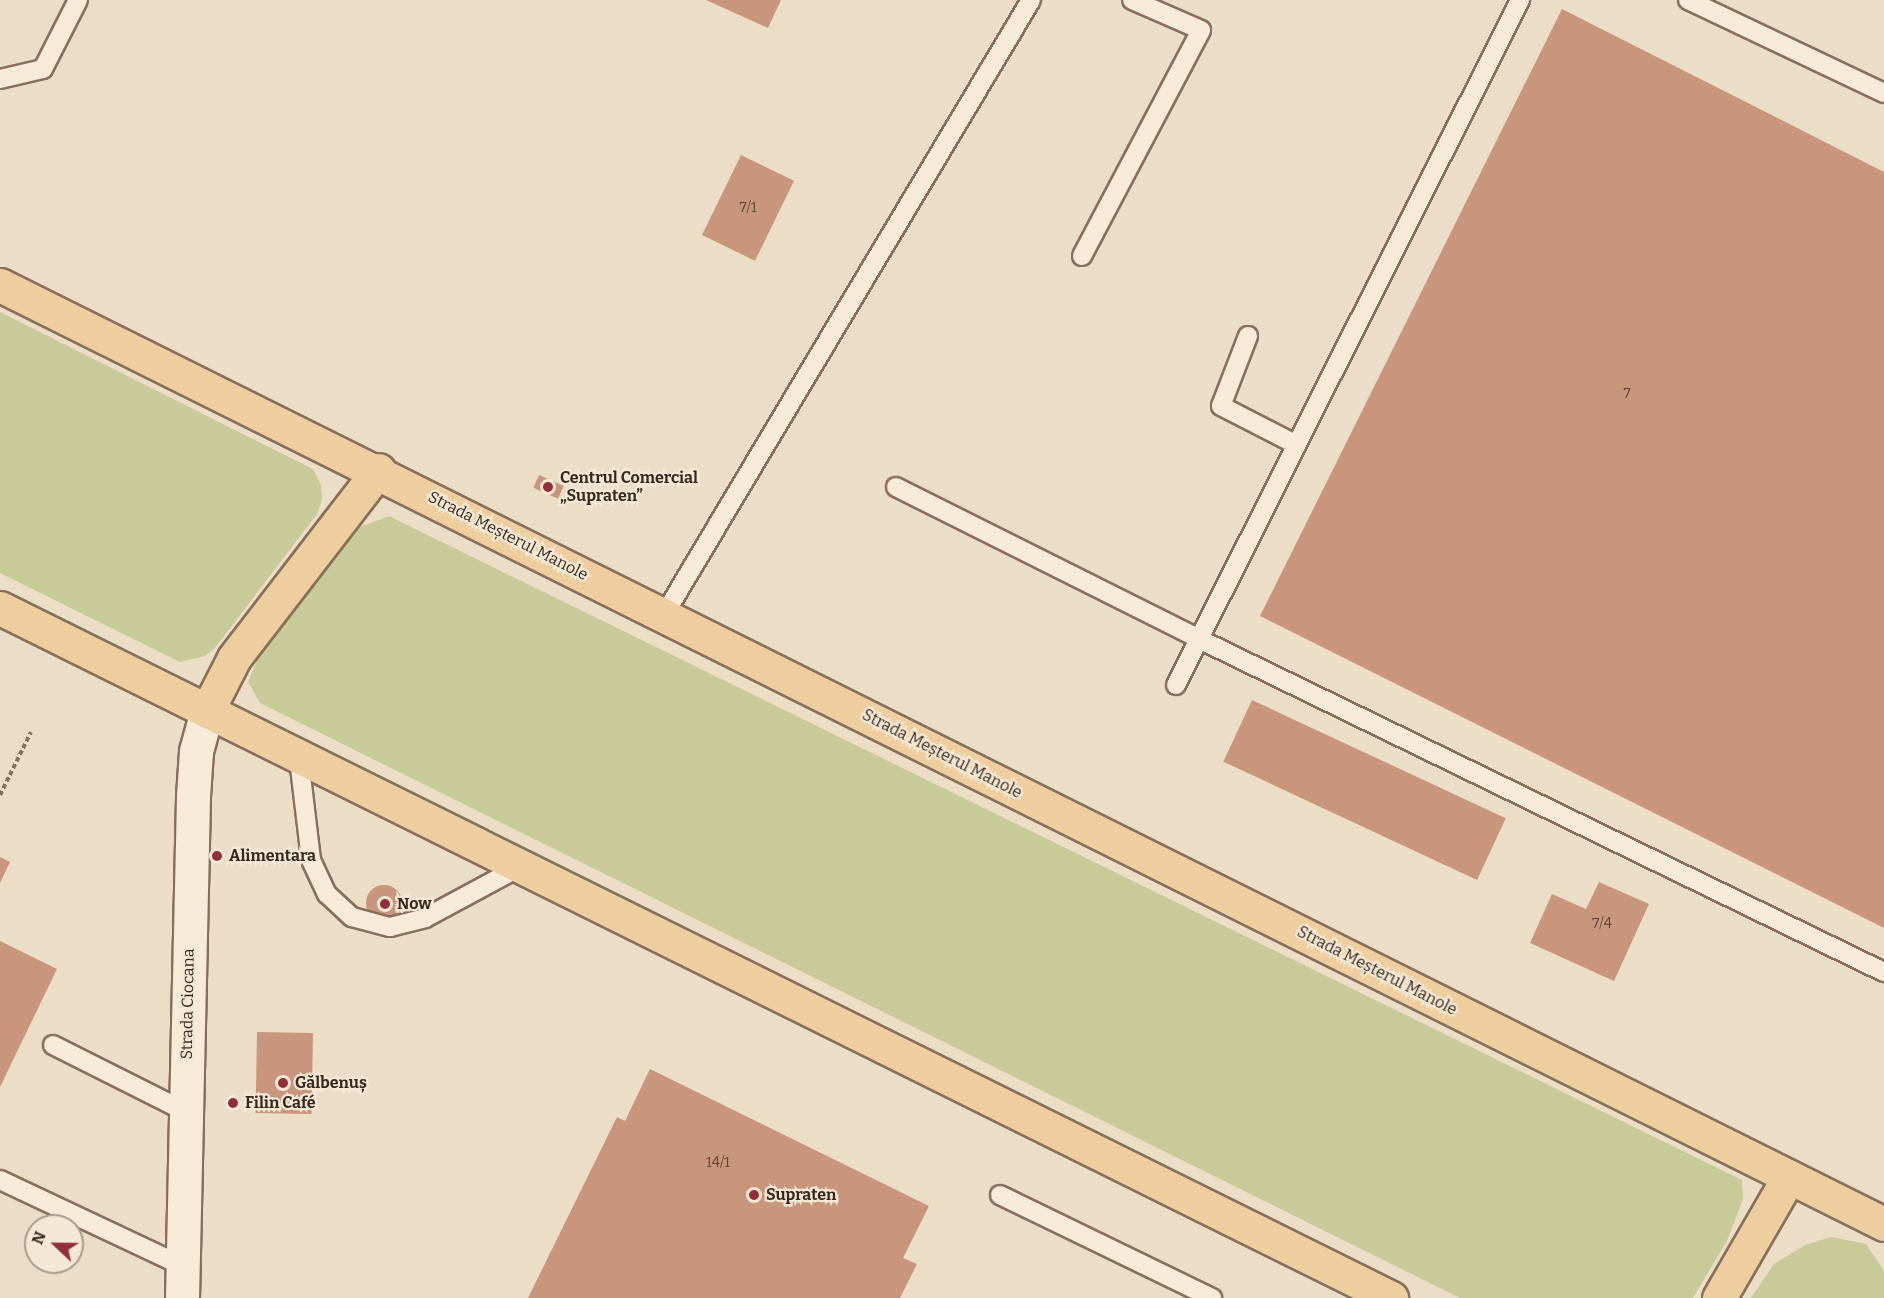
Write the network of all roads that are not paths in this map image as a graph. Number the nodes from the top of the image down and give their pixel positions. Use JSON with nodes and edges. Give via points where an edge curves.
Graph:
{"nodes":[{"id":1,"x":78,"y":0,"type":"edge"},
{"id":2,"x":1031,"y":0,"type":"edge"},
{"id":3,"x":1132,"y":0,"type":"edge"},
{"id":4,"x":1520,"y":0,"type":"edge"},
{"id":5,"x":1688,"y":0,"type":"edge"},
{"id":6,"x":0,"y":79,"type":"edge"},
{"id":7,"x":1884,"y":93,"type":"edge"},
{"id":8,"x":1082,"y":256,"type":"dead end"},
{"id":9,"x":0,"y":285,"type":"edge"},
{"id":10,"x":1248,"y":336,"type":"dead end"},
{"id":11,"x":1297,"y":445,"type":"junction"},
{"id":12,"x":379,"y":470,"type":"junction"},
{"id":13,"x":896,"y":487,"type":"dead end"},
{"id":14,"x":0,"y":608,"type":"edge"},
{"id":15,"x":664,"y":615,"type":"junction"},
{"id":16,"x":1199,"y":639,"type":"junction"},
{"id":17,"x":1176,"y":685,"type":"dead end"},
{"id":18,"x":207,"y":711,"type":"junction"},
{"id":19,"x":299,"y":759,"type":"junction"},
{"id":20,"x":518,"y":868,"type":"junction"},
{"id":21,"x":1884,"y":972,"type":"edge"},
{"id":22,"x":53,"y":1045,"type":"dead end"},
{"id":23,"x":186,"y":1112,"type":"junction"},
{"id":24,"x":1789,"y":1177,"type":"junction"},
{"id":25,"x":0,"y":1180,"type":"edge"},
{"id":26,"x":1000,"y":1195,"type":"dead end"},
{"id":27,"x":1884,"y":1224,"type":"edge"},
{"id":28,"x":183,"y":1282,"type":"edge"},
{"id":29,"x":1212,"y":1298,"type":"edge"},
{"id":30,"x":1391,"y":1298,"type":"edge"},
{"id":31,"x":1719,"y":1298,"type":"edge"}],
"edges":[{"from":1,"to":6,"type":"lane","via":[[43,69]]},
{"from":2,"to":15,"type":"lane"},
{"from":3,"to":8,"type":"lane","via":[[1201,30]]},
{"from":4,"to":11,"type":"lane"},
{"from":5,"to":7,"type":"lane"},
{"from":9,"to":12,"type":"main road","name":"Strada Meșterul Manole"},
{"from":10,"to":11,"type":"lane","via":[[1221,406]]},
{"from":11,"to":16,"type":"lane"},
{"from":12,"to":15,"type":"main road","name":"Strada Meșterul Manole"},
{"from":12,"to":18,"type":"main road","via":[[234,658]]},
{"from":13,"to":16,"type":"lane"},
{"from":14,"to":18,"type":"main road"},
{"from":15,"to":24,"type":"main road","name":"Strada Meșterul Manole"},
{"from":16,"to":17,"type":"lane"},
{"from":16,"to":21,"type":"lane"},
{"from":18,"to":19,"type":"main road"},
{"from":18,"to":23,"type":"street","name":"Strada Ciocana","via":[[196,751],[193,796]]},
{"from":19,"to":20,"type":"main road"},
{"from":19,"to":20,"type":"lane","via":[[311,860],[327,894],[352,916],[390,927],[425,918]]},
{"from":20,"to":30,"type":"main road"},
{"from":22,"to":23,"type":"lane"},
{"from":23,"to":28,"type":"street","name":"Strada Ciocana"},
{"from":24,"to":27,"type":"main road","name":"Strada Meșterul Manole"},
{"from":24,"to":31,"type":"main road"},
{"from":25,"to":28,"type":"lane"},
{"from":26,"to":29,"type":"lane"}]}
